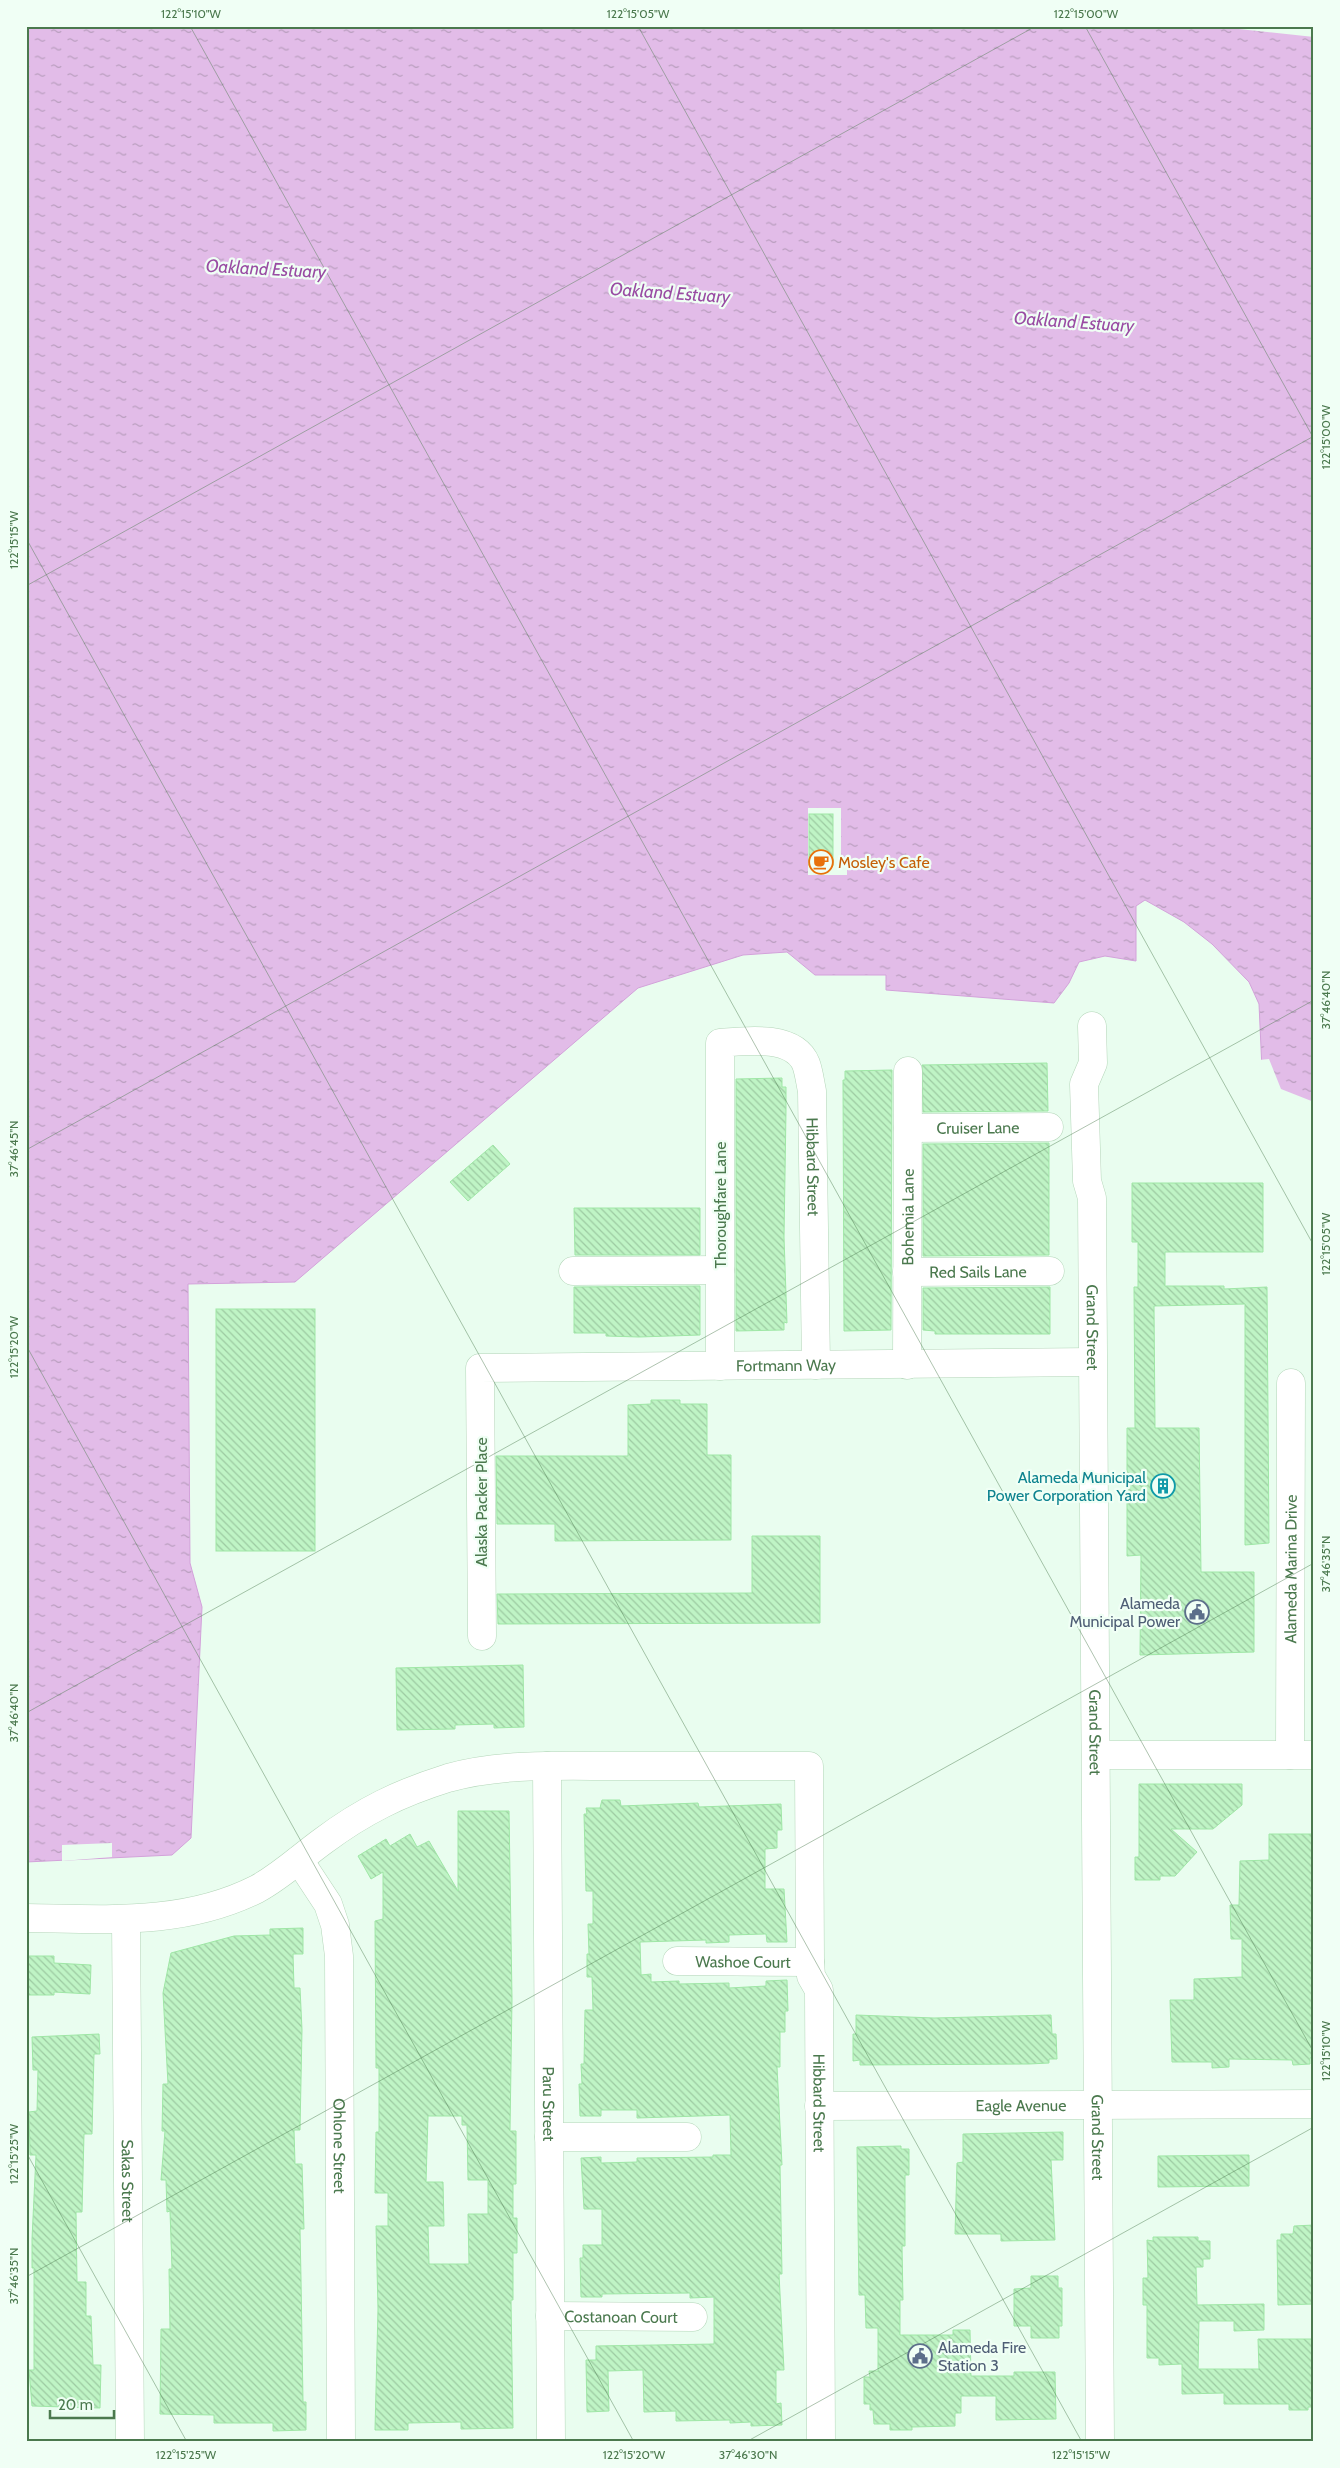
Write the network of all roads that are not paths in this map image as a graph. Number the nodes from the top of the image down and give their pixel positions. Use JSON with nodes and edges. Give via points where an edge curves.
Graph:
{"nodes":[{"id":1,"x":1092,"y":1026,"type":"dead end"},
{"id":2,"x":720,"y":1043,"type":"joint"},
{"id":3,"x":908,"y":1071,"type":"dead end"},
{"id":4,"x":1049,"y":1127,"type":"dead end"},
{"id":5,"x":908,"y":1128,"type":"junction"},
{"id":6,"x":720,"y":1270,"type":"junction"},
{"id":7,"x":573,"y":1272,"type":"dead end"},
{"id":8,"x":907,"y":1272,"type":"junction"},
{"id":9,"x":1050,"y":1272,"type":"dead end"},
{"id":10,"x":1092,"y":1362,"type":"junction"},
{"id":11,"x":908,"y":1364,"type":"junction"},
{"id":12,"x":816,"y":1365,"type":"junction"},
{"id":13,"x":720,"y":1366,"type":"junction"},
{"id":14,"x":480,"y":1368,"type":"joint"},
{"id":15,"x":1291,"y":1383,"type":"dead end"},
{"id":16,"x":482,"y":1636,"type":"dead end"},
{"id":17,"x":1096,"y":1755,"type":"junction"},
{"id":18,"x":1302,"y":1755,"type":"edge"},
{"id":19,"x":547,"y":1766,"type":"junction"},
{"id":20,"x":299,"y":1860,"type":"junction"},
{"id":21,"x":26,"y":1918,"type":"edge"},
{"id":22,"x":126,"y":1920,"type":"junction"},
{"id":23,"x":677,"y":1962,"type":"dead end"},
{"id":24,"x":810,"y":1962,"type":"junction"},
{"id":25,"x":1098,"y":2104,"type":"junction"},
{"id":26,"x":1314,"y":2104,"type":"edge"},
{"id":27,"x":819,"y":2106,"type":"junction"},
{"id":28,"x":549,"y":2137,"type":"junction"},
{"id":29,"x":687,"y":2137,"type":"dead end"},
{"id":30,"x":550,"y":2316,"type":"junction"},
{"id":31,"x":693,"y":2317,"type":"dead end"},
{"id":32,"x":130,"y":2442,"type":"edge"},
{"id":33,"x":341,"y":2442,"type":"edge"},
{"id":34,"x":551,"y":2442,"type":"edge"},
{"id":35,"x":821,"y":2442,"type":"edge"},
{"id":36,"x":1100,"y":2442,"type":"edge"}],
"edges":[{"from":1,"to":10,"type":"street","name":"Grand Street","via":[[1092,1063],[1084,1084],[1087,1181],[1092,1198]]},
{"from":2,"to":6,"type":"street","name":"Thoroughfare Lane"},
{"from":2,"to":12,"type":"street","name":"Hibbard Street","via":[[747,1040],[775,1042],[796,1050],[805,1062],[812,1090]]},
{"from":3,"to":5,"type":"street","name":"Bohemia Lane"},
{"from":4,"to":5,"type":"street","name":"Cruiser Lane"},
{"from":5,"to":8,"type":"street","name":"Bohemia Lane"},
{"from":6,"to":7,"type":"street"},
{"from":6,"to":13,"type":"street","name":"Thoroughfare Lane"},
{"from":8,"to":9,"type":"street","name":"Red Sails Lane"},
{"from":8,"to":11,"type":"street","name":"Bohemia Lane"},
{"from":10,"to":11,"type":"street","name":"Fortmann Way"},
{"from":10,"to":17,"type":"street","name":"Grand Street"},
{"from":11,"to":12,"type":"street","name":"Fortmann Way"},
{"from":12,"to":13,"type":"street","name":"Fortmann Way"},
{"from":13,"to":14,"type":"street","name":"Fortmann Way"},
{"from":14,"to":16,"type":"street","name":"Alaska Packer Place"},
{"from":15,"to":18,"type":"street","name":"Alameda Marina Drive"},
{"from":17,"to":18,"type":"street"},
{"from":17,"to":25,"type":"street","name":"Grand Street"},
{"from":19,"to":20,"type":"street","via":[[489,1770],[400,1794],[372,1807]]},
{"from":19,"to":24,"type":"street","name":"Hibbard Street","via":[[809,1766]]},
{"from":19,"to":28,"type":"street","name":"Paru Street"},
{"from":20,"to":22,"type":"street","via":[[273,1879],[232,1900],[171,1916]]},
{"from":20,"to":33,"type":"street","name":"Ohlone Street","via":[[328,1904],[336,1926],[339,1956]]},
{"from":21,"to":22,"type":"street"},
{"from":22,"to":32,"type":"street","name":"Sakas Street"},
{"from":23,"to":24,"type":"street","name":"Washoe Court"},
{"from":24,"to":27,"type":"street","name":"Hibbard Street","via":[[811,1976],[819,1990]]},
{"from":25,"to":26,"type":"street","name":"Eagle Avenue"},
{"from":25,"to":27,"type":"street","name":"Eagle Avenue"},
{"from":25,"to":36,"type":"street","name":"Grand Street"},
{"from":27,"to":35,"type":"street","name":"Hibbard Street"},
{"from":28,"to":29,"type":"street"},
{"from":28,"to":30,"type":"street","name":"Paru Street"},
{"from":30,"to":31,"type":"street","name":"Costanoan Court"},
{"from":30,"to":34,"type":"street","name":"Paru Street"}]}
